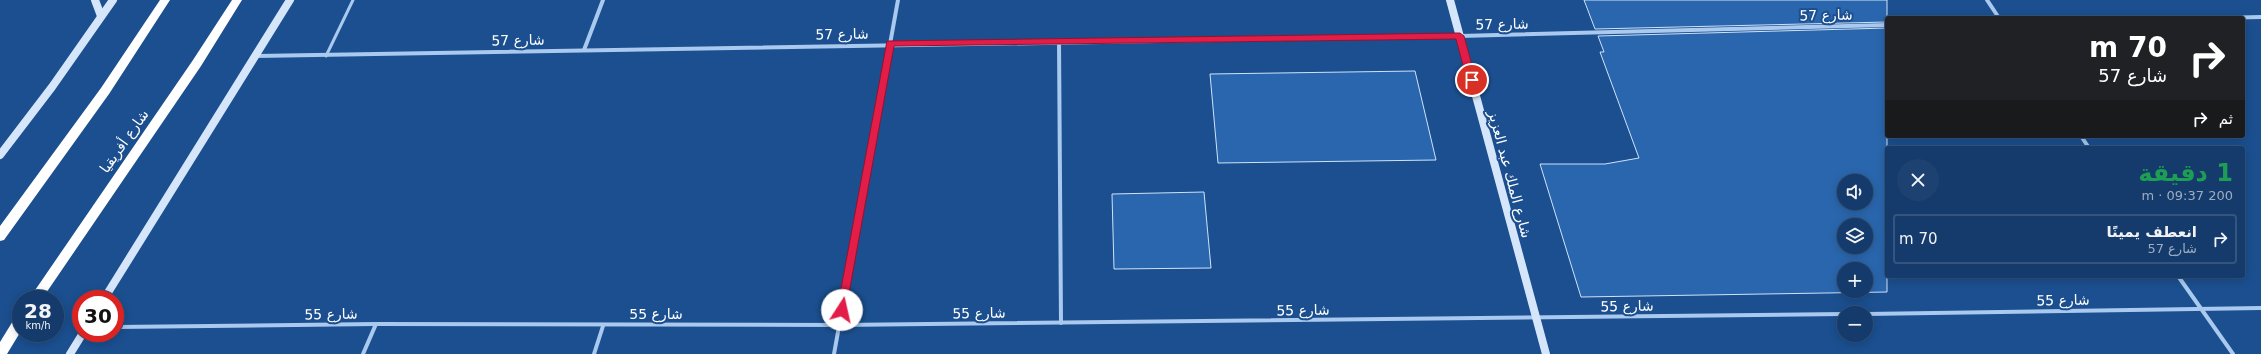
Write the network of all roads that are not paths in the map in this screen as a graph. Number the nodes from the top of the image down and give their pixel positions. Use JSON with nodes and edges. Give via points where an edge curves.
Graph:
{"nodes":[{"id":1,"x":95,"y":0,"type":"edge"},
{"id":2,"x":113,"y":0,"type":"edge"},
{"id":3,"x":165,"y":0,"type":"edge"},
{"id":4,"x":237,"y":0,"type":"edge"},
{"id":5,"x":290,"y":0,"type":"edge"},
{"id":6,"x":353,"y":0,"type":"edge"},
{"id":7,"x":603,"y":0,"type":"edge"},
{"id":8,"x":898,"y":0,"type":"edge"},
{"id":9,"x":1450,"y":0,"type":"edge"},
{"id":10,"x":1987,"y":0,"type":"edge"},
{"id":11,"x":101,"y":16,"type":"junction"},
{"id":12,"x":1998,"y":16,"type":"edge"},
{"id":13,"x":2245,"y":17,"type":"edge"},
{"id":14,"x":2261,"y":17,"type":"edge"},
{"id":15,"x":1885,"y":25,"type":"edge"},
{"id":16,"x":1460,"y":36,"type":"junction"},
{"id":17,"x":1058,"y":41,"type":"junction"},
{"id":18,"x":890,"y":44,"type":"junction"},
{"id":19,"x":584,"y":50,"type":"junction"},
{"id":20,"x":254,"y":56,"type":"junction"},
{"id":21,"x":326,"y":56,"type":"junction"},
{"id":22,"x":0,"y":155,"type":"edge"},
{"id":23,"x":0,"y":236,"type":"edge"},
{"id":24,"x":2179,"y":278,"type":"edge"},
{"id":25,"x":41,"y":290,"type":"edge"},
{"id":26,"x":110,"y":290,"type":"edge"},
{"id":27,"x":2261,"y":308,"type":"edge"},
{"id":28,"x":2201,"y":310,"type":"junction"},
{"id":29,"x":1837,"y":314,"type":"edge"},
{"id":30,"x":1873,"y":314,"type":"edge"},
{"id":31,"x":1536,"y":318,"type":"junction"},
{"id":32,"x":1061,"y":323,"type":"junction"},
{"id":33,"x":376,"y":324,"type":"junction"},
{"id":34,"x":839,"y":325,"type":"junction"},
{"id":35,"x":603,"y":326,"type":"junction"},
{"id":36,"x":124,"y":327,"type":"edge"},
{"id":37,"x":12,"y":334,"type":"edge"},
{"id":38,"x":77,"y":342,"type":"edge"},
{"id":39,"x":0,"y":353,"type":"edge"},
{"id":40,"x":70,"y":354,"type":"edge"},
{"id":41,"x":363,"y":354,"type":"edge"},
{"id":42,"x":594,"y":354,"type":"edge"},
{"id":43,"x":834,"y":354,"type":"edge"},
{"id":44,"x":1546,"y":354,"type":"edge"},
{"id":45,"x":2233,"y":354,"type":"edge"}],
"edges":[{"from":1,"to":11,"type":"street"},
{"from":2,"to":11,"type":"street"},
{"from":3,"to":23,"type":"highway","via":[[105,91]]},
{"from":4,"to":25,"type":"highway","name":"شارع أفريقيا","via":[[197,63]]},
{"from":5,"to":20,"type":"street"},
{"from":6,"to":21,"type":"lane"},
{"from":7,"to":19,"type":"street"},
{"from":8,"to":18,"type":"street"},
{"from":9,"to":16,"type":"street","name":"شارع الملك عبد العزيز"},
{"from":10,"to":12,"type":"street"},
{"from":11,"to":22,"type":"street","via":[[52,87]]},
{"from":13,"to":14,"type":"street"},
{"from":15,"to":16,"type":"street","name":"شارع 57"},
{"from":16,"to":17,"type":"street","name":"شارع 57"},
{"from":16,"to":31,"type":"street","name":"شارع الملك عبد العزيز"},
{"from":17,"to":18,"type":"street","name":"شارع 57"},
{"from":17,"to":32,"type":"street"},
{"from":18,"to":19,"type":"street","name":"شارع 57"},
{"from":18,"to":34,"type":"street"},
{"from":19,"to":21,"type":"street","name":"شارع 57"},
{"from":20,"to":21,"type":"street","name":"شارع 57"},
{"from":20,"to":26,"type":"street"},
{"from":24,"to":28,"type":"street"},
{"from":27,"to":28,"type":"street","name":"شارع 55"},
{"from":28,"to":30,"type":"street","name":"شارع 55"},
{"from":28,"to":45,"type":"street"},
{"from":29,"to":31,"type":"street","name":"شارع 55"},
{"from":31,"to":32,"type":"street","name":"شارع 55"},
{"from":31,"to":44,"type":"street","name":"شارع الملك عبد العزيز"},
{"from":32,"to":34,"type":"street","name":"شارع 55"},
{"from":33,"to":35,"type":"street","name":"شارع 55"},
{"from":33,"to":36,"type":"street","name":"شارع 55"},
{"from":33,"to":41,"type":"street"},
{"from":34,"to":35,"type":"street","name":"شارع 55"},
{"from":34,"to":43,"type":"street"},
{"from":35,"to":42,"type":"street"},
{"from":37,"to":39,"type":"highway"},
{"from":38,"to":40,"type":"street"}]}
